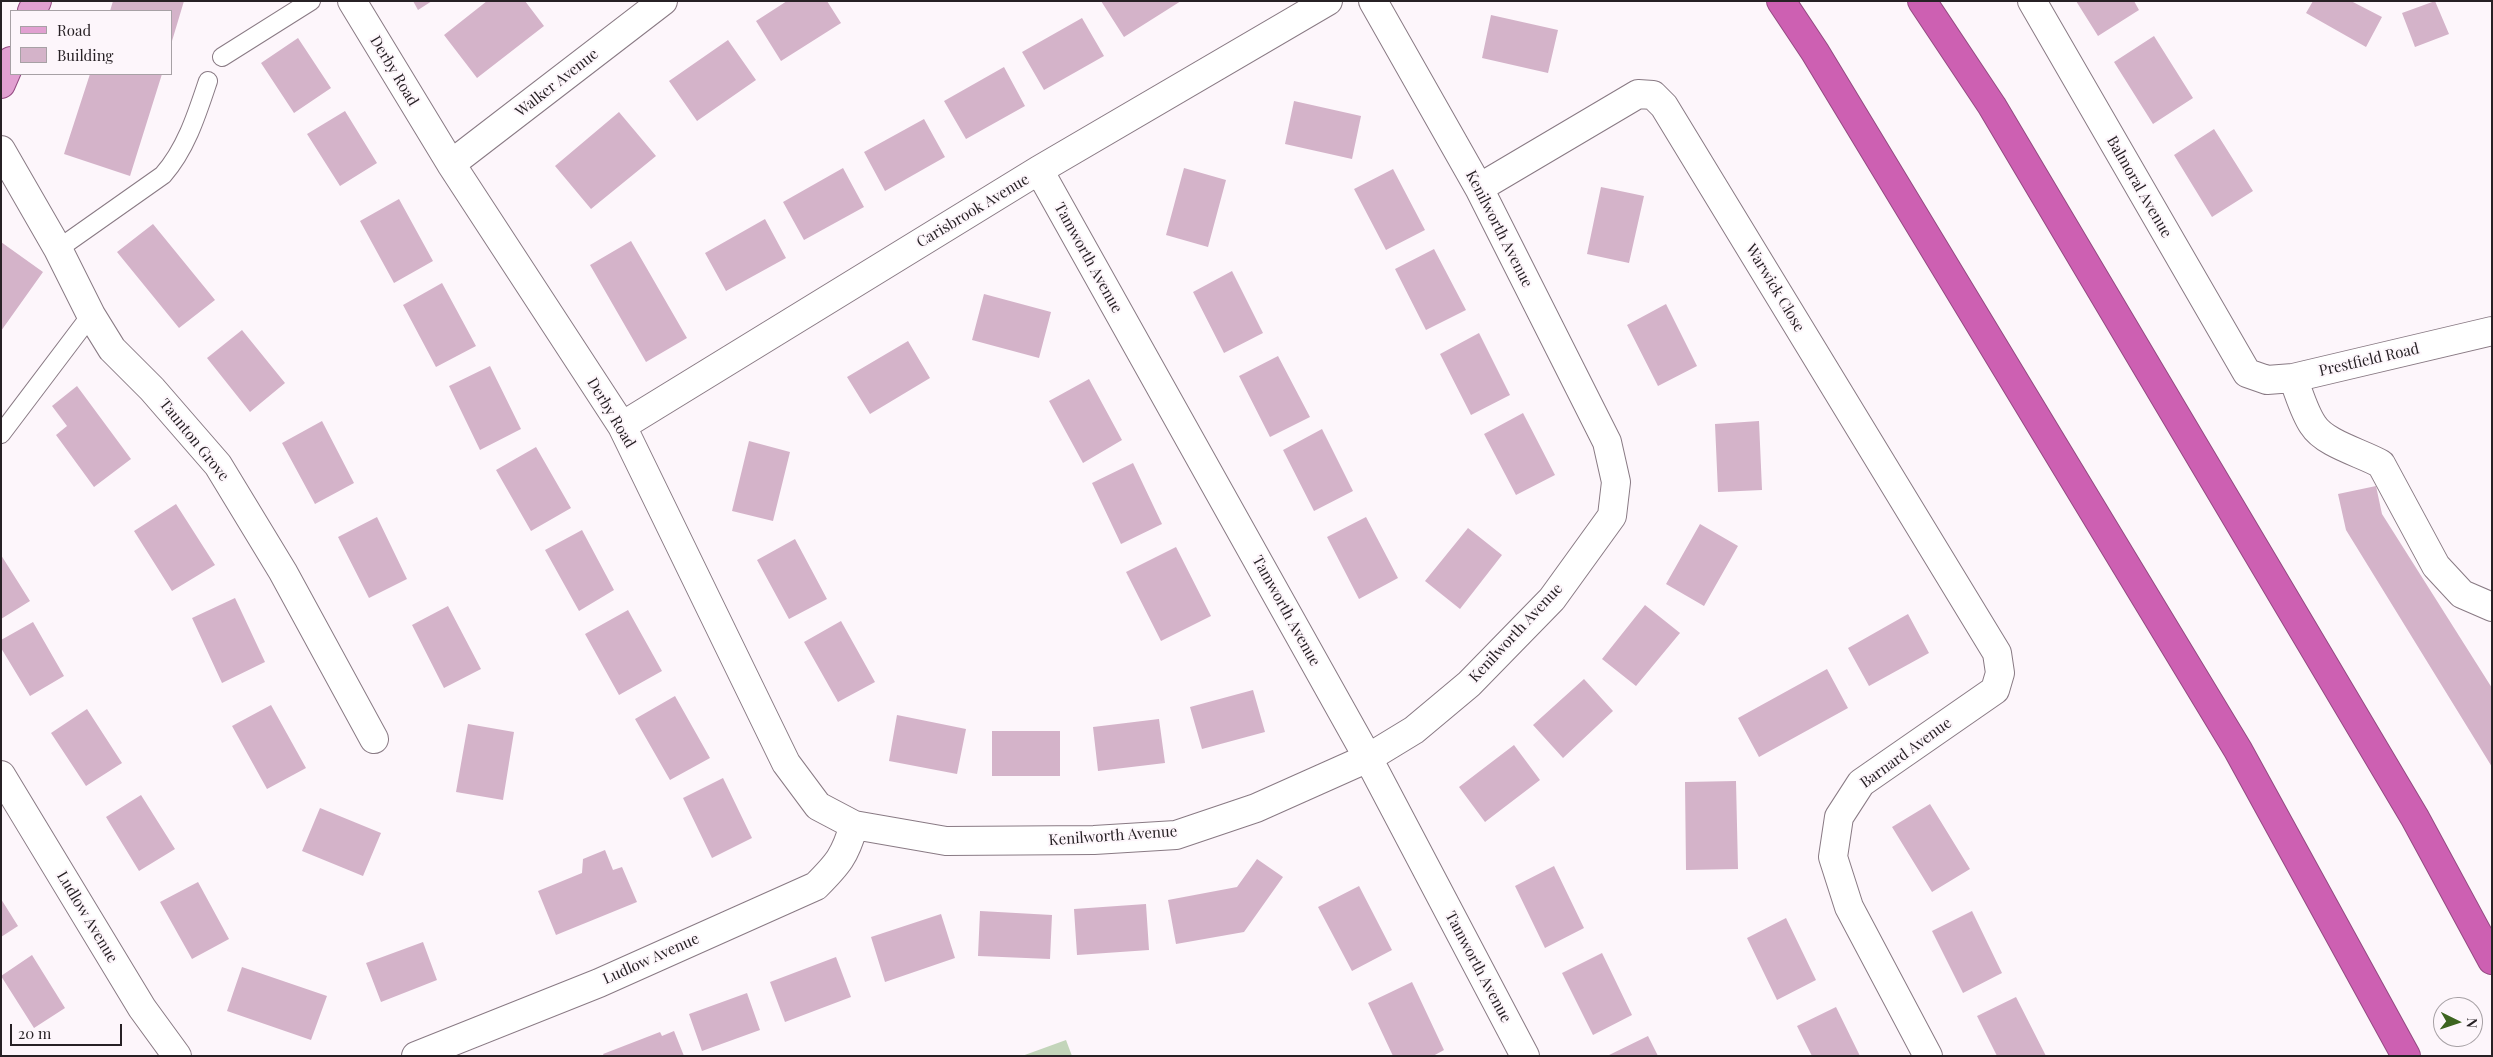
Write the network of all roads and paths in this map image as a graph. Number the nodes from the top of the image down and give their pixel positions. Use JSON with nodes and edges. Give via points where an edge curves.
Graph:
{"nodes":[{"id":1,"x":311,"y":1,"type":"edge"},
{"id":2,"x":352,"y":1,"type":"edge"},
{"id":3,"x":663,"y":1,"type":"edge"},
{"id":4,"x":1328,"y":1,"type":"edge"},
{"id":5,"x":1373,"y":1,"type":"edge"},
{"id":6,"x":1781,"y":1,"type":"edge"},
{"id":7,"x":1922,"y":1,"type":"edge"},
{"id":8,"x":2032,"y":1,"type":"edge"},
{"id":9,"x":222,"y":57,"type":"dead end"},
{"id":10,"x":10,"y":63,"type":"edge"},
{"id":11,"x":208,"y":81,"type":"dead end"},
{"id":12,"x":1,"y":84,"type":"edge"},
{"id":13,"x":1,"y":150,"type":"edge"},
{"id":14,"x":451,"y":164,"type":"junction"},
{"id":15,"x":1039,"y":170,"type":"junction"},
{"id":16,"x":1479,"y":188,"type":"junction"},
{"id":17,"x":58,"y":249,"type":"junction"},
{"id":18,"x":90,"y":315,"type":"junction"},
{"id":19,"x":2492,"y":331,"type":"edge"},
{"id":20,"x":2247,"y":373,"type":"joint"},
{"id":21,"x":2293,"y":378,"type":"junction"},
{"id":22,"x":622,"y":426,"type":"junction"},
{"id":23,"x":1,"y":434,"type":"edge"},
{"id":24,"x":2492,"y":608,"type":"edge"},
{"id":25,"x":1997,"y":653,"type":"joint"},
{"id":26,"x":374,"y":740,"type":"dead end"},
{"id":27,"x":1368,"y":758,"type":"junction"},
{"id":28,"x":1,"y":775,"type":"edge"},
{"id":29,"x":854,"y":825,"type":"junction"},
{"id":30,"x":2492,"y":960,"type":"edge"},
{"id":31,"x":177,"y":1056,"type":"edge"},
{"id":32,"x":416,"y":1056,"type":"edge"},
{"id":33,"x":1525,"y":1056,"type":"edge"},
{"id":34,"x":1928,"y":1056,"type":"edge"},
{"id":35,"x":2406,"y":1056,"type":"edge"}],
"edges":[{"from":1,"to":9,"type":"lane"},
{"from":2,"to":14,"type":"street","name":"Derby Road"},
{"from":3,"to":14,"type":"street","name":"Walker Avenue"},
{"from":4,"to":15,"type":"street","name":"Carisbrook Avenue"},
{"from":5,"to":16,"type":"street","name":"Kenilworth Avenue"},
{"from":6,"to":35,"type":"highway","via":[[2238,750]]},
{"from":7,"to":30,"type":"highway","via":[[1992,106],[2415,818]]},
{"from":8,"to":20,"type":"street","name":"Balmoral Avenue"},
{"from":10,"to":12,"type":"main road"},
{"from":11,"to":17,"type":"lane","via":[[176,161],[163,175]]},
{"from":13,"to":17,"type":"street","name":"Taunton Grove"},
{"from":14,"to":22,"type":"street","name":"Derby Road"},
{"from":15,"to":22,"type":"street","name":"Carisbrook Avenue"},
{"from":15,"to":27,"type":"street","name":"Tamworth Avenue"},
{"from":16,"to":25,"type":"street","name":"Warwick Close","via":[[1638,94],[1653,94],[1664,106]]},
{"from":16,"to":27,"type":"street","name":"Kenilworth Avenue","via":[[1607,442],[1616,482],[1612,516],[1552,599],[1469,684],[1414,730]]},
{"from":17,"to":18,"type":"street","name":"Taunton Grove"},
{"from":18,"to":23,"type":"lane"},
{"from":18,"to":26,"type":"street","name":"Taunton Grove","via":[[112,349],[152,389],[218,465],[283,572]]},
{"from":19,"to":21,"type":"street","name":"Prestfield Road"},
{"from":20,"to":21,"type":"street","name":"Prestfield Road","via":[[2268,380]]},
{"from":21,"to":24,"type":"street","via":[[2314,427],[2339,445],[2381,464],[2436,566],[2462,594]]},
{"from":22,"to":29,"type":"street","name":"Derby Road","via":[[786,763],[818,806]]},
{"from":25,"to":34,"type":"street","name":"Barnard Avenue","via":[[2000,673],[1995,690],[1861,783],[1839,817],[1832,857],[1849,907]]},
{"from":27,"to":29,"type":"street","name":"Kenilworth Avenue","via":[[1256,808],[1176,835],[1094,840],[946,842]]},
{"from":27,"to":33,"type":"street","name":"Tamworth Avenue"},
{"from":28,"to":31,"type":"street","name":"Ludlow Avenue","via":[[142,1008]]},
{"from":29,"to":32,"type":"street","name":"Ludlow Avenue","via":[[839,864],[816,886],[599,983]]}]}
